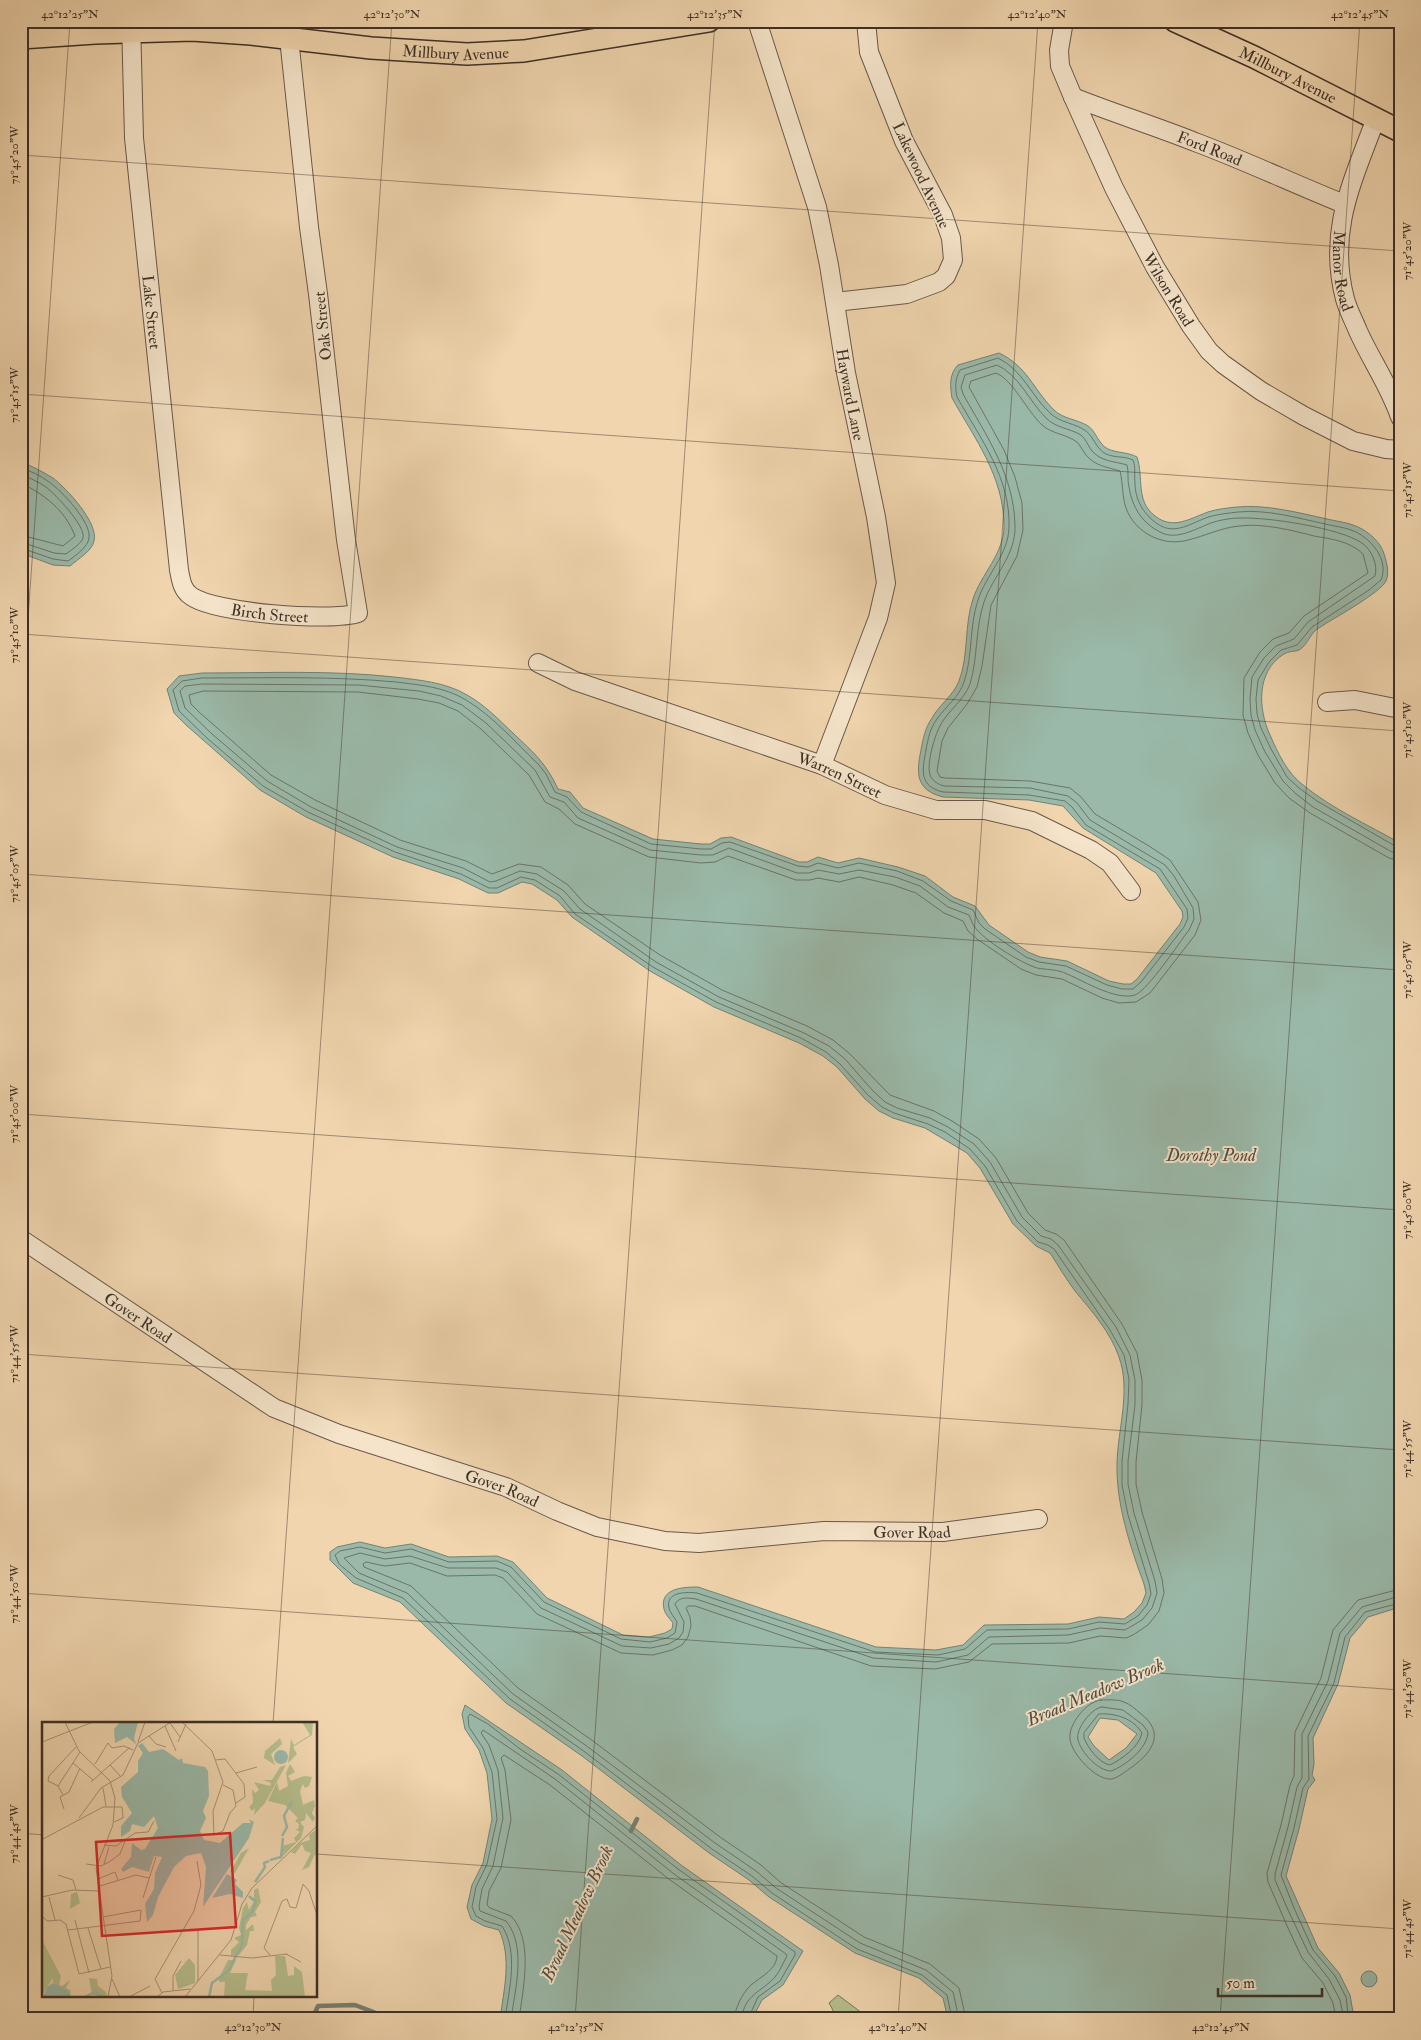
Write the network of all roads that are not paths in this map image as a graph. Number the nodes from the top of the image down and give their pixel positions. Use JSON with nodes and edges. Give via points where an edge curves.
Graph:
{"nodes":[{"id":1,"x":709,"y":21,"type":"edge"},
{"id":2,"x":756,"y":21,"type":"edge"},
{"id":3,"x":866,"y":21,"type":"edge"},
{"id":4,"x":1064,"y":21,"type":"edge"},
{"id":5,"x":1175,"y":21,"type":"edge"},
{"id":6,"x":687,"y":23,"type":"edge"},
{"id":7,"x":131,"y":26,"type":"edge"},
{"id":8,"x":21,"y":38,"type":"edge"},
{"id":9,"x":289,"y":38,"type":"junction"},
{"id":10,"x":1073,"y":97,"type":"junction"},
{"id":11,"x":1376,"y":118,"type":"junction"},
{"id":12,"x":1400,"y":131,"type":"edge"},
{"id":13,"x":1344,"y":204,"type":"junction"},
{"id":14,"x":835,"y":302,"type":"junction"},
{"id":15,"x":1400,"y":418,"type":"edge"},
{"id":16,"x":1400,"y":450,"type":"edge"},
{"id":17,"x":186,"y":591,"type":"joint"},
{"id":18,"x":358,"y":614,"type":"joint"},
{"id":19,"x":538,"y":663,"type":"dead end"},
{"id":20,"x":1327,"y":702,"type":"dead end"},
{"id":21,"x":1400,"y":709,"type":"edge"},
{"id":22,"x":822,"y":765,"type":"junction"},
{"id":23,"x":1131,"y":891,"type":"dead end"},
{"id":24,"x":21,"y":1239,"type":"edge"},
{"id":25,"x":1038,"y":1520,"type":"dead end"}],
"edges":[{"from":1,"to":6,"type":"main road","name":"Millbury Avenue"},
{"from":2,"to":14,"type":"street","name":"Hayward Lane","via":[[817,207]]},
{"from":3,"to":14,"type":"street","name":"Lakewood Avenue","via":[[869,52],[904,141],[943,215],[951,238],[952,260],[946,276],[939,282],[907,294]]},
{"from":4,"to":10,"type":"street","name":"Wilson Road","via":[[1060,66]]},
{"from":5,"to":11,"type":"main road","name":"Millbury Avenue"},
{"from":6,"to":9,"type":"main road","name":"Millbury Avenue","via":[[524,51],[467,54],[371,48]]},
{"from":7,"to":8,"type":"main road","name":"Millbury Avenue"},
{"from":7,"to":9,"type":"main road","name":"Millbury Avenue"},
{"from":7,"to":17,"type":"street","name":"Lake Street","via":[[136,158],[179,570]]},
{"from":9,"to":18,"type":"street","name":"Oak Street","via":[[346,540]]},
{"from":10,"to":13,"type":"street","name":"Ford Road","via":[[1201,144]]},
{"from":10,"to":16,"type":"street","name":"Wilson Road","via":[[1114,188],[1156,267],[1209,351],[1261,391],[1304,416],[1354,441]]},
{"from":11,"to":12,"type":"main road","name":"Millbury Avenue"},
{"from":11,"to":13,"type":"street","name":"Manor Road"},
{"from":13,"to":15,"type":"street","name":"Manor Road","via":[[1338,266],[1345,301]]},
{"from":14,"to":22,"type":"street","name":"Hayward Lane","via":[[886,583],[878,618]]},
{"from":17,"to":18,"type":"street","name":"Birch Street","via":[[202,602],[246,611],[347,617]]},
{"from":19,"to":22,"type":"street","name":"Warren Street","via":[[575,681]]},
{"from":20,"to":21,"type":"street","via":[[1355,700]]},
{"from":22,"to":23,"type":"street","name":"Warren Street","via":[[884,795],[936,810],[985,810],[1032,821],[1110,863]]},
{"from":24,"to":25,"type":"street","name":"Gover Road","via":[[274,1408],[339,1434],[506,1487],[597,1527],[665,1541],[699,1543],[824,1531],[943,1532]]}]}
